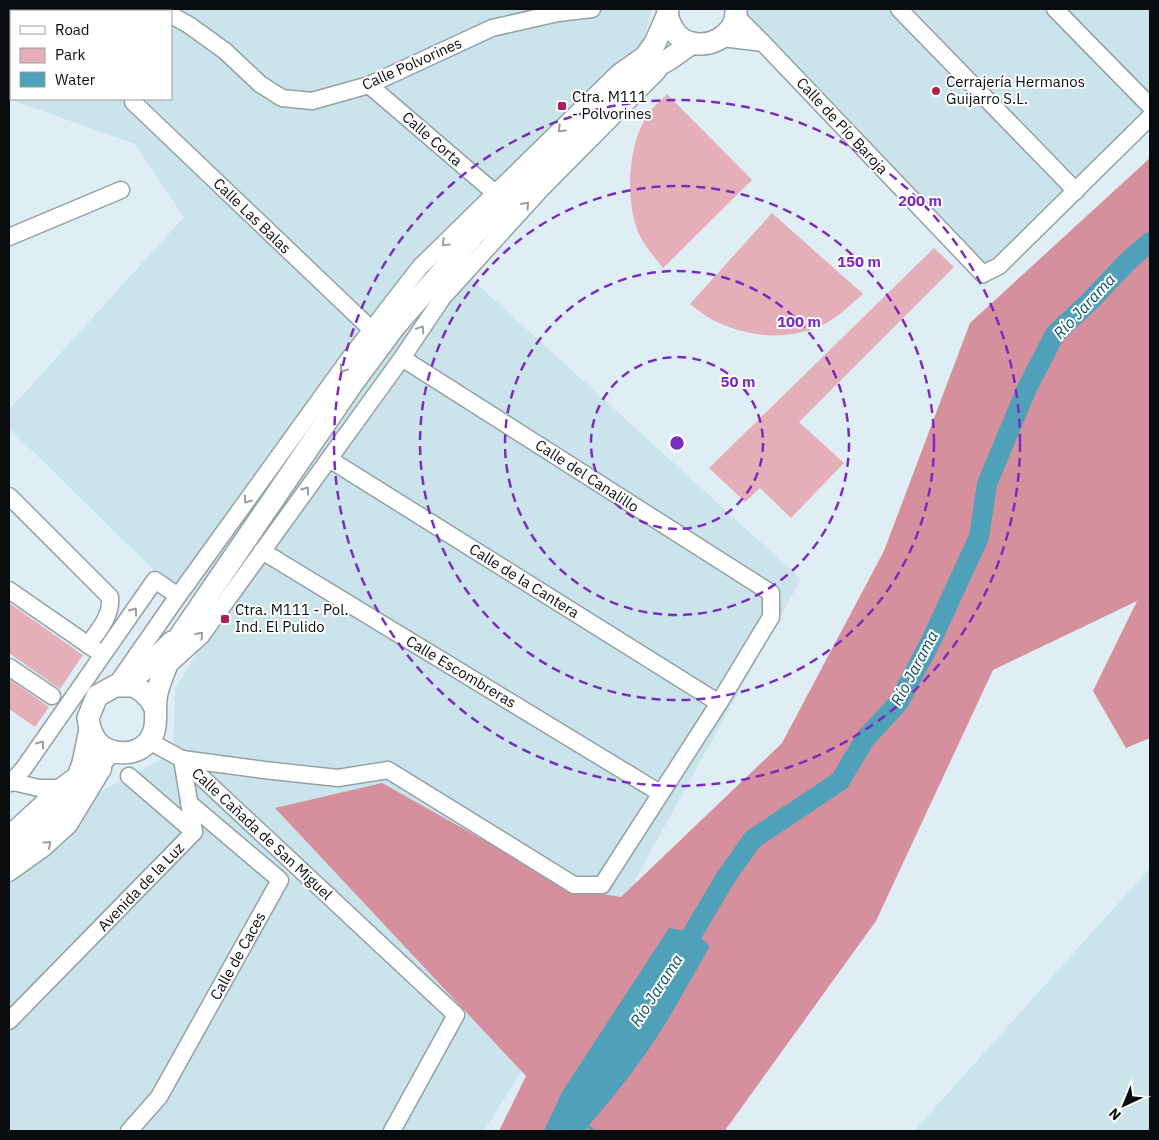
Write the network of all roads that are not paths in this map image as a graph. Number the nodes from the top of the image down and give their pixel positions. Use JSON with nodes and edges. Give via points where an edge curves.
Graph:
{"nodes":[{"id":1,"x":592,"y":9,"type":"edge"},
{"id":2,"x":899,"y":9,"type":"edge"},
{"id":3,"x":1055,"y":9,"type":"edge"},
{"id":4,"x":560,"y":11,"type":"edge"},
{"id":5,"x":668,"y":12,"type":"edge"},
{"id":6,"x":736,"y":12,"type":"edge"},
{"id":7,"x":172,"y":16,"type":"edge"},
{"id":8,"x":722,"y":38,"type":"junction"},
{"id":9,"x":764,"y":42,"type":"junction"},
{"id":10,"x":692,"y":43,"type":"junction"},
{"id":11,"x":650,"y":51,"type":"junction"},
{"id":12,"x":671,"y":58,"type":"junction"},
{"id":13,"x":627,"y":83,"type":"junction"},
{"id":14,"x":369,"y":85,"type":"junction"},
{"id":15,"x":133,"y":102,"type":"dead end"},
{"id":16,"x":1150,"y":106,"type":"edge"},
{"id":17,"x":1150,"y":118,"type":"edge"},
{"id":18,"x":121,"y":190,"type":"dead end"},
{"id":19,"x":1076,"y":191,"type":"junction"},
{"id":20,"x":495,"y":193,"type":"junction"},
{"id":21,"x":9,"y":238,"type":"edge"},
{"id":22,"x":372,"y":330,"type":"junction"},
{"id":23,"x":402,"y":358,"type":"junction"},
{"id":24,"x":329,"y":458,"type":"junction"},
{"id":25,"x":9,"y":496,"type":"edge"},
{"id":26,"x":262,"y":551,"type":"junction"},
{"id":27,"x":9,"y":590,"type":"edge"},
{"id":28,"x":178,"y":596,"type":"junction"},
{"id":29,"x":180,"y":636,"type":"junction"},
{"id":30,"x":88,"y":645,"type":"junction"},
{"id":31,"x":102,"y":656,"type":"junction"},
{"id":32,"x":9,"y":667,"type":"edge"},
{"id":33,"x":165,"y":669,"type":"junction"},
{"id":34,"x":119,"y":686,"type":"junction"},
{"id":35,"x":52,"y":696,"type":"dead end"},
{"id":36,"x":719,"y":703,"type":"junction"},
{"id":37,"x":154,"y":708,"type":"junction"},
{"id":38,"x":90,"y":729,"type":"junction"},
{"id":39,"x":149,"y":741,"type":"junction"},
{"id":40,"x":115,"y":752,"type":"junction"},
{"id":41,"x":182,"y":759,"type":"junction"},
{"id":42,"x":129,"y":776,"type":"dead end"},
{"id":43,"x":10,"y":782,"type":"edge"},
{"id":44,"x":70,"y":785,"type":"junction"},
{"id":45,"x":660,"y":793,"type":"junction"},
{"id":46,"x":189,"y":803,"type":"junction"},
{"id":47,"x":194,"y":832,"type":"junction"},
{"id":48,"x":9,"y":834,"type":"edge"},
{"id":49,"x":9,"y":856,"type":"edge"},
{"id":50,"x":9,"y":873,"type":"edge"},
{"id":51,"x":9,"y":1021,"type":"edge"},
{"id":52,"x":129,"y":1131,"type":"edge"},
{"id":53,"x":392,"y":1131,"type":"edge"}],
"edges":[{"from":1,"to":4,"type":"street","name":"Calle Polvorines"},
{"from":2,"to":19,"type":"street"},
{"from":3,"to":16,"type":"street"},
{"from":4,"to":14,"type":"street","name":"Calle Polvorines","via":[[492,28]]},
{"from":5,"to":10,"type":"main road","via":[[672,27],[681,38]]},
{"from":5,"to":11,"type":"main road"},
{"from":6,"to":8,"type":"main road"},
{"from":6,"to":9,"type":"street","name":"Calle de Pío Baroja"},
{"from":7,"to":14,"type":"street","name":"Calle Polvorines","via":[[225,51],[260,84],[282,98],[312,101]]},
{"from":8,"to":9,"type":"street"},
{"from":8,"to":10,"type":"main road","via":[[707,44]]},
{"from":9,"to":19,"type":"street","name":"Calle de Pío Baroja","via":[[983,274],[999,266]]},
{"from":10,"to":12,"type":"main road"},
{"from":11,"to":13,"type":"main road"},
{"from":11,"to":20,"type":"street","one_way":true,"via":[[618,73]]},
{"from":12,"to":13,"type":"main road"},
{"from":23,"to":12,"type":"street","one_way":true,"via":[[443,297],[542,188]]},
{"from":13,"to":29,"type":"main road","via":[[473,236],[396,326],[352,384]]},
{"from":14,"to":20,"type":"street","name":"Calle Corta"},
{"from":15,"to":22,"type":"street","name":"Calle Las Balas"},
{"from":17,"to":19,"type":"street"},
{"from":18,"to":21,"type":"street"},
{"from":20,"to":22,"type":"street","one_way":true,"via":[[420,267]]},
{"from":22,"to":28,"type":"street","one_way":true},
{"from":23,"to":24,"type":"street"},
{"from":23,"to":36,"type":"street","name":"Calle del Canalillo","via":[[771,593],[771,617]]},
{"from":26,"to":24,"type":"street","one_way":true},
{"from":24,"to":36,"type":"street","name":"Calle de la Cantera"},
{"from":25,"to":30,"type":"street","via":[[110,597],[111,607]]},
{"from":33,"to":26,"type":"street","one_way":true,"via":[[201,636]]},
{"from":26,"to":45,"type":"street","name":"Calle Escombreras"},
{"from":27,"to":30,"type":"street"},
{"from":31,"to":28,"type":"street","one_way":true,"via":[[155,580]]},
{"from":28,"to":34,"type":"street"},
{"from":29,"to":33,"type":"main road"},
{"from":29,"to":34,"type":"main road","via":[[146,668]]},
{"from":30,"to":31,"type":"street"},
{"from":43,"to":31,"type":"street","one_way":true,"via":[[24,768]]},
{"from":32,"to":35,"type":"street"},
{"from":33,"to":37,"type":"main road"},
{"from":34,"to":37,"type":"main road","via":[[134,686],[142,691]]},
{"from":34,"to":38,"type":"main road","via":[[97,696],[88,718]]},
{"from":36,"to":45,"type":"street"},
{"from":37,"to":39,"type":"main road","via":[[156,719]]},
{"from":38,"to":40,"type":"main road","via":[[98,742]]},
{"from":38,"to":44,"type":"main road","via":[[84,763]]},
{"from":39,"to":40,"type":"main road","via":[[132,752]]},
{"from":39,"to":41,"type":"street"},
{"from":40,"to":44,"type":"main road"},
{"from":50,"to":40,"type":"street","one_way":true,"via":[[69,825]]},
{"from":41,"to":45,"type":"street","name":"Calle Cañada de San Miguel","via":[[338,778],[388,770],[574,885],[602,885]]},
{"from":41,"to":46,"type":"street","name":"Avenida de la Luz"},
{"from":41,"to":53,"type":"street","name":"Calle Cañada de San Miguel","via":[[456,1015]]},
{"from":42,"to":47,"type":"street"},
{"from":43,"to":44,"type":"street","via":[[39,788]]},
{"from":44,"to":48,"type":"street"},
{"from":44,"to":49,"type":"main road","via":[[44,826]]},
{"from":46,"to":47,"type":"street","name":"Avenida de la Luz"},
{"from":46,"to":52,"type":"street","name":"Calle de Caces","via":[[280,880],[159,1097]]},
{"from":47,"to":51,"type":"street","name":"Avenida de la Luz"}]}
